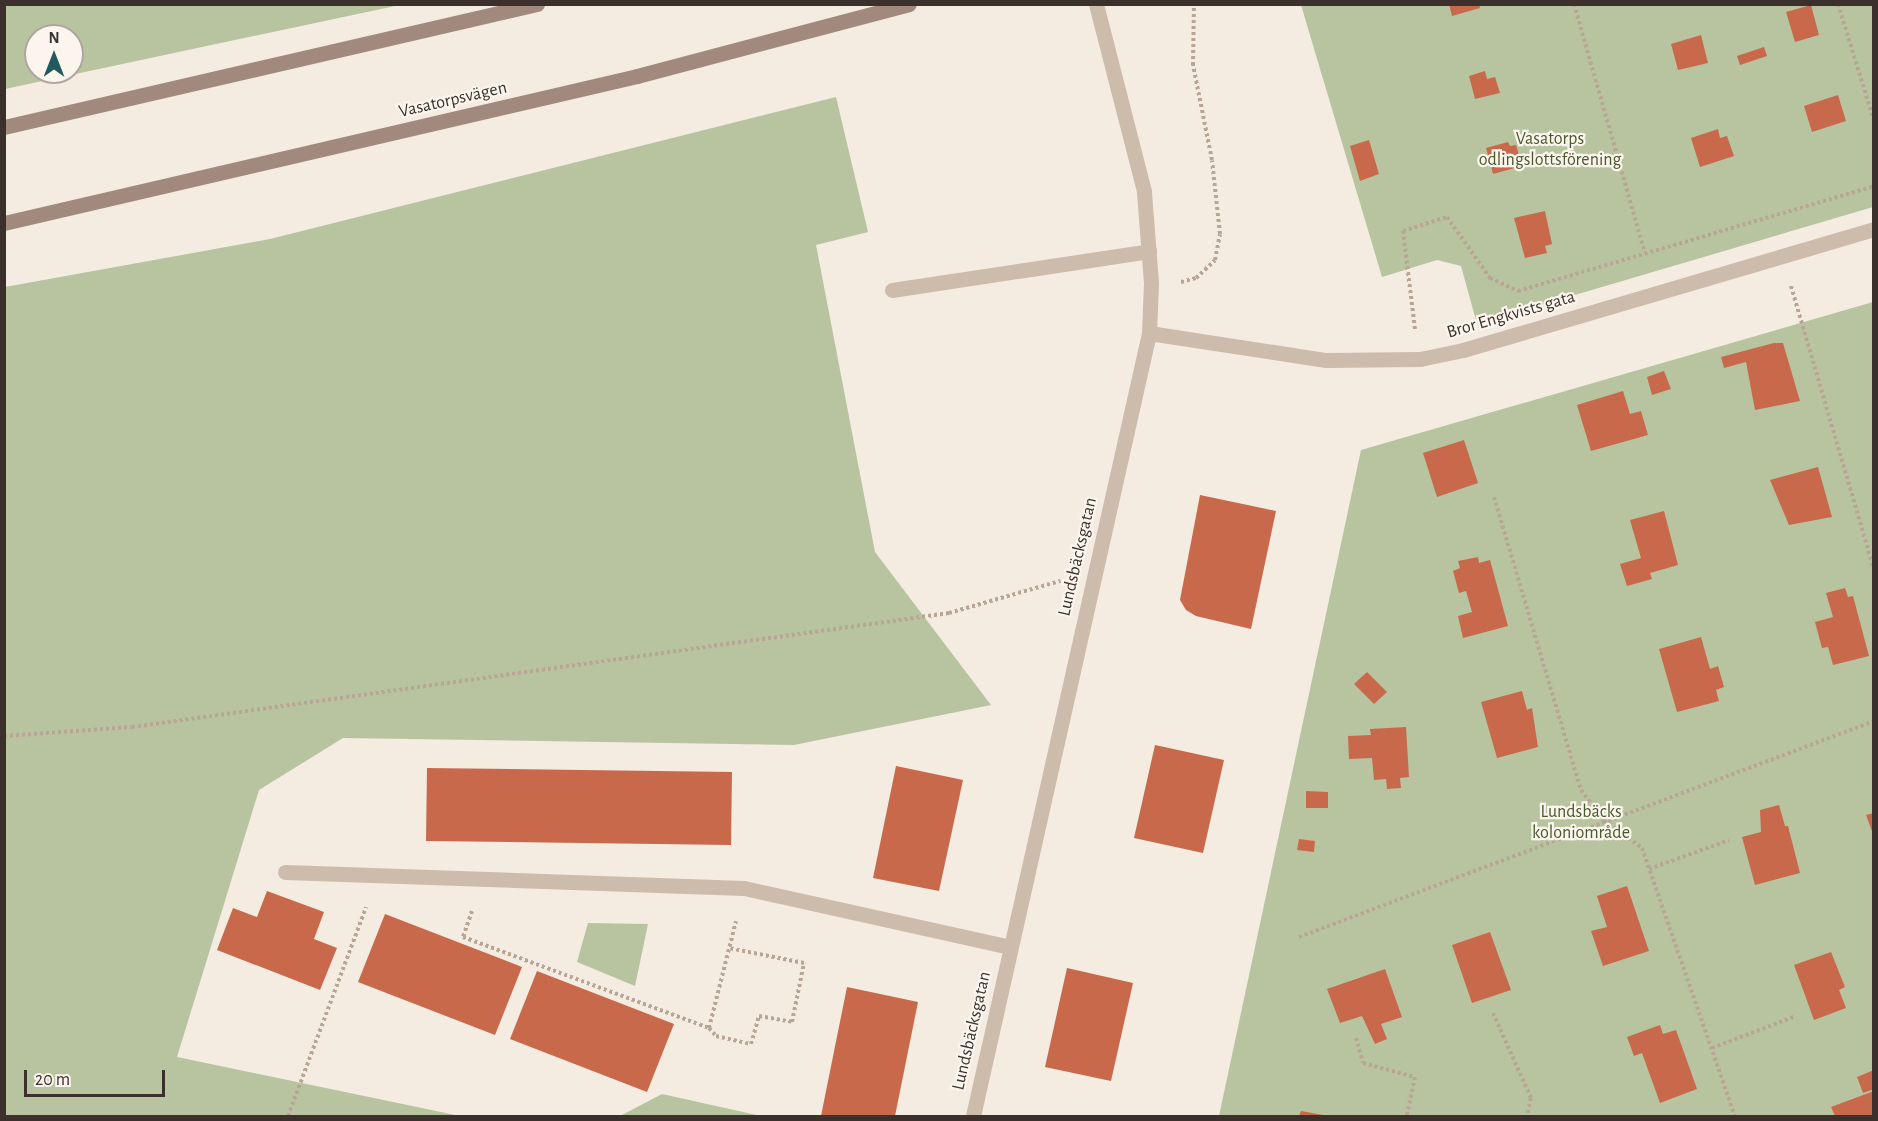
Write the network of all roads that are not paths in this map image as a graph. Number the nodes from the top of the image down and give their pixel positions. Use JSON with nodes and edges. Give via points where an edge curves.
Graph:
{"nodes":[{"id":1,"x":537,"y":4,"type":"edge"},
{"id":2,"x":909,"y":4,"type":"edge"},
{"id":3,"x":1096,"y":4,"type":"edge"},
{"id":4,"x":4,"y":127,"type":"edge"},
{"id":5,"x":4,"y":223,"type":"edge"},
{"id":6,"x":1874,"y":229,"type":"edge"},
{"id":7,"x":1149,"y":251,"type":"junction"},
{"id":8,"x":892,"y":290,"type":"dead end"},
{"id":9,"x":1149,"y":333,"type":"junction"},
{"id":10,"x":285,"y":872,"type":"dead end"},
{"id":11,"x":1010,"y":947,"type":"junction"},
{"id":12,"x":972,"y":1116,"type":"edge"}],
"edges":[{"from":1,"to":4,"type":"main road"},
{"from":2,"to":5,"type":"main road","name":"Vasatorpsvägen","via":[[625,79]]},
{"from":3,"to":7,"type":"street","name":"Lundsbäcksgatan","via":[[1144,191]]},
{"from":6,"to":9,"type":"street","name":"Bror Engkvists gata","via":[[1463,350],[1420,359],[1326,360]]},
{"from":7,"to":8,"type":"street"},
{"from":7,"to":9,"type":"street","name":"Lundsbäcksgatan"},
{"from":9,"to":11,"type":"street","name":"Lundsbäcksgatan","via":[[1146,362]]},
{"from":10,"to":11,"type":"street","via":[[744,888]]},
{"from":11,"to":12,"type":"street","name":"Lundsbäcksgatan"}]}
